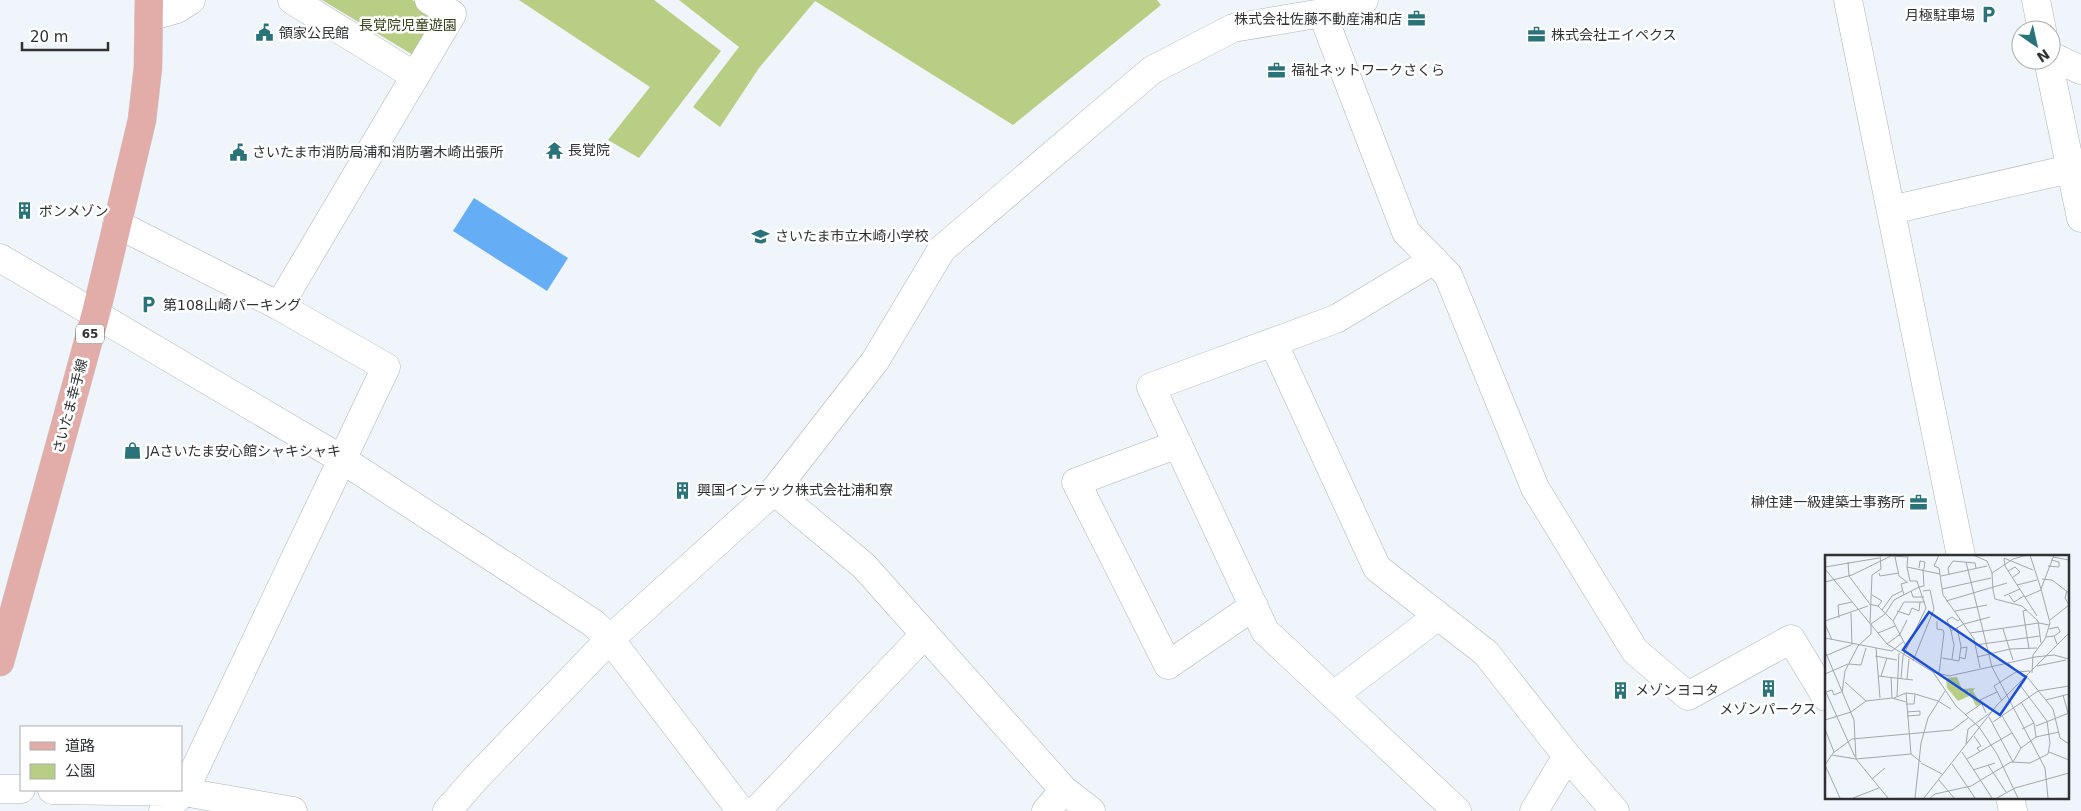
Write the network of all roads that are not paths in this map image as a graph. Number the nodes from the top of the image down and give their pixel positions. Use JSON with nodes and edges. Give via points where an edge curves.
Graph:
{"nodes":[{"id":1,"x":191,"y":0,"type":"edge"},
{"id":2,"x":292,"y":0,"type":"edge"},
{"id":3,"x":429,"y":0,"type":"edge"},
{"id":4,"x":1364,"y":0,"type":"edge"},
{"id":5,"x":1848,"y":0,"type":"edge"},
{"id":6,"x":2036,"y":0,"type":"edge"},
{"id":7,"x":149,"y":9,"type":"edge"},
{"id":8,"x":1322,"y":13,"type":"junction"},
{"id":9,"x":2040,"y":20,"type":"edge"},
{"id":10,"x":2061,"y":61,"type":"edge"},
{"id":11,"x":2050,"y":70,"type":"edge"},
{"id":12,"x":2081,"y":70,"type":"edge"},
{"id":13,"x":415,"y":76,"type":"junction"},
{"id":14,"x":2070,"y":169,"type":"junction"},
{"id":15,"x":1891,"y":210,"type":"junction"},
{"id":16,"x":2081,"y":218,"type":"edge"},
{"id":17,"x":117,"y":224,"type":"junction"},
{"id":18,"x":0,"y":258,"type":"edge"},
{"id":19,"x":1434,"y":260,"type":"junction"},
{"id":20,"x":279,"y":306,"type":"junction"},
{"id":21,"x":96,"y":313,"type":"junction"},
{"id":22,"x":1273,"y":342,"type":"junction"},
{"id":23,"x":1178,"y":444,"type":"junction"},
{"id":24,"x":343,"y":460,"type":"junction"},
{"id":25,"x":774,"y":491,"type":"junction"},
{"id":26,"x":1961,"y":555,"type":"edge"},
{"id":27,"x":1254,"y":606,"type":"junction"},
{"id":28,"x":1438,"y":616,"type":"junction"},
{"id":29,"x":925,"y":634,"type":"junction"},
{"id":30,"x":610,"y":639,"type":"junction"},
{"id":31,"x":1,"y":654,"type":"edge"},
{"id":32,"x":1334,"y":695,"type":"junction"},
{"id":33,"x":1825,"y":695,"type":"edge"},
{"id":34,"x":1567,"y":756,"type":"junction"},
{"id":35,"x":0,"y":789,"type":"edge"},
{"id":36,"x":20,"y":789,"type":"edge"},
{"id":37,"x":1064,"y":790,"type":"junction"},
{"id":38,"x":118,"y":791,"type":"edge"},
{"id":39,"x":184,"y":792,"type":"junction"},
{"id":40,"x":2010,"y":798,"type":"edge"},
{"id":41,"x":163,"y":811,"type":"edge"},
{"id":42,"x":293,"y":811,"type":"edge"},
{"id":43,"x":447,"y":811,"type":"edge"},
{"id":44,"x":741,"y":811,"type":"edge"},
{"id":45,"x":756,"y":811,"type":"edge"},
{"id":46,"x":1046,"y":811,"type":"edge"},
{"id":47,"x":1091,"y":811,"type":"edge"},
{"id":48,"x":1457,"y":811,"type":"edge"},
{"id":49,"x":1534,"y":811,"type":"edge"},
{"id":50,"x":1615,"y":811,"type":"edge"},
{"id":51,"x":2013,"y":811,"type":"edge"}],
"edges":[{"from":1,"to":7,"type":"street","via":[[177,10]]},
{"from":2,"to":13,"type":"street"},
{"from":3,"to":13,"type":"street","via":[[452,14]]},
{"from":4,"to":8,"type":"street"},
{"from":5,"to":15,"type":"street"},
{"from":6,"to":9,"type":"street"},
{"from":7,"to":17,"type":"main road","name":"さいたま幸手線","number":"65","via":[[148,67],[142,120]]},
{"from":8,"to":19,"type":"street","via":[[1406,232]]},
{"from":8,"to":25,"type":"street","via":[[1233,28],[1152,70],[942,249],[875,361]]},
{"from":10,"to":12,"type":"street"},
{"from":11,"to":14,"type":"street"},
{"from":13,"to":20,"type":"street"},
{"from":14,"to":15,"type":"street"},
{"from":14,"to":16,"type":"street"},
{"from":15,"to":26,"type":"street"},
{"from":17,"to":20,"type":"street"},
{"from":17,"to":21,"type":"main road","name":"さいたま幸手線","number":"65"},
{"from":18,"to":21,"type":"street"},
{"from":19,"to":22,"type":"street","via":[[1336,319]]},
{"from":19,"to":33,"type":"street","via":[[1448,275],[1535,488],[1635,651],[1688,696],[1791,640]]},
{"from":20,"to":24,"type":"street","via":[[386,367]]},
{"from":21,"to":24,"type":"street"},
{"from":21,"to":31,"type":"main road","name":"さいたま幸手線","number":"65"},
{"from":22,"to":23,"type":"street","via":[[1151,387]]},
{"from":22,"to":28,"type":"street","via":[[1377,568]]},
{"from":23,"to":27,"type":"street"},
{"from":23,"to":27,"type":"street","via":[[1076,482],[1168,665]]},
{"from":24,"to":30,"type":"street","via":[[593,623]]},
{"from":24,"to":39,"type":"street"},
{"from":25,"to":29,"type":"street","via":[[864,566]]},
{"from":25,"to":30,"type":"street"},
{"from":27,"to":32,"type":"street","via":[[1265,631]]},
{"from":28,"to":32,"type":"street"},
{"from":28,"to":34,"type":"street","via":[[1486,653]]},
{"from":29,"to":37,"type":"street"},
{"from":29,"to":45,"type":"street"},
{"from":30,"to":43,"type":"street"},
{"from":30,"to":44,"type":"street"},
{"from":32,"to":48,"type":"street"},
{"from":34,"to":49,"type":"street"},
{"from":34,"to":50,"type":"street"},
{"from":35,"to":36,"type":"street"},
{"from":37,"to":46,"type":"street"},
{"from":37,"to":47,"type":"street"},
{"from":38,"to":39,"type":"street"},
{"from":39,"to":41,"type":"street"},
{"from":39,"to":42,"type":"street"},
{"from":40,"to":51,"type":"street"}]}
